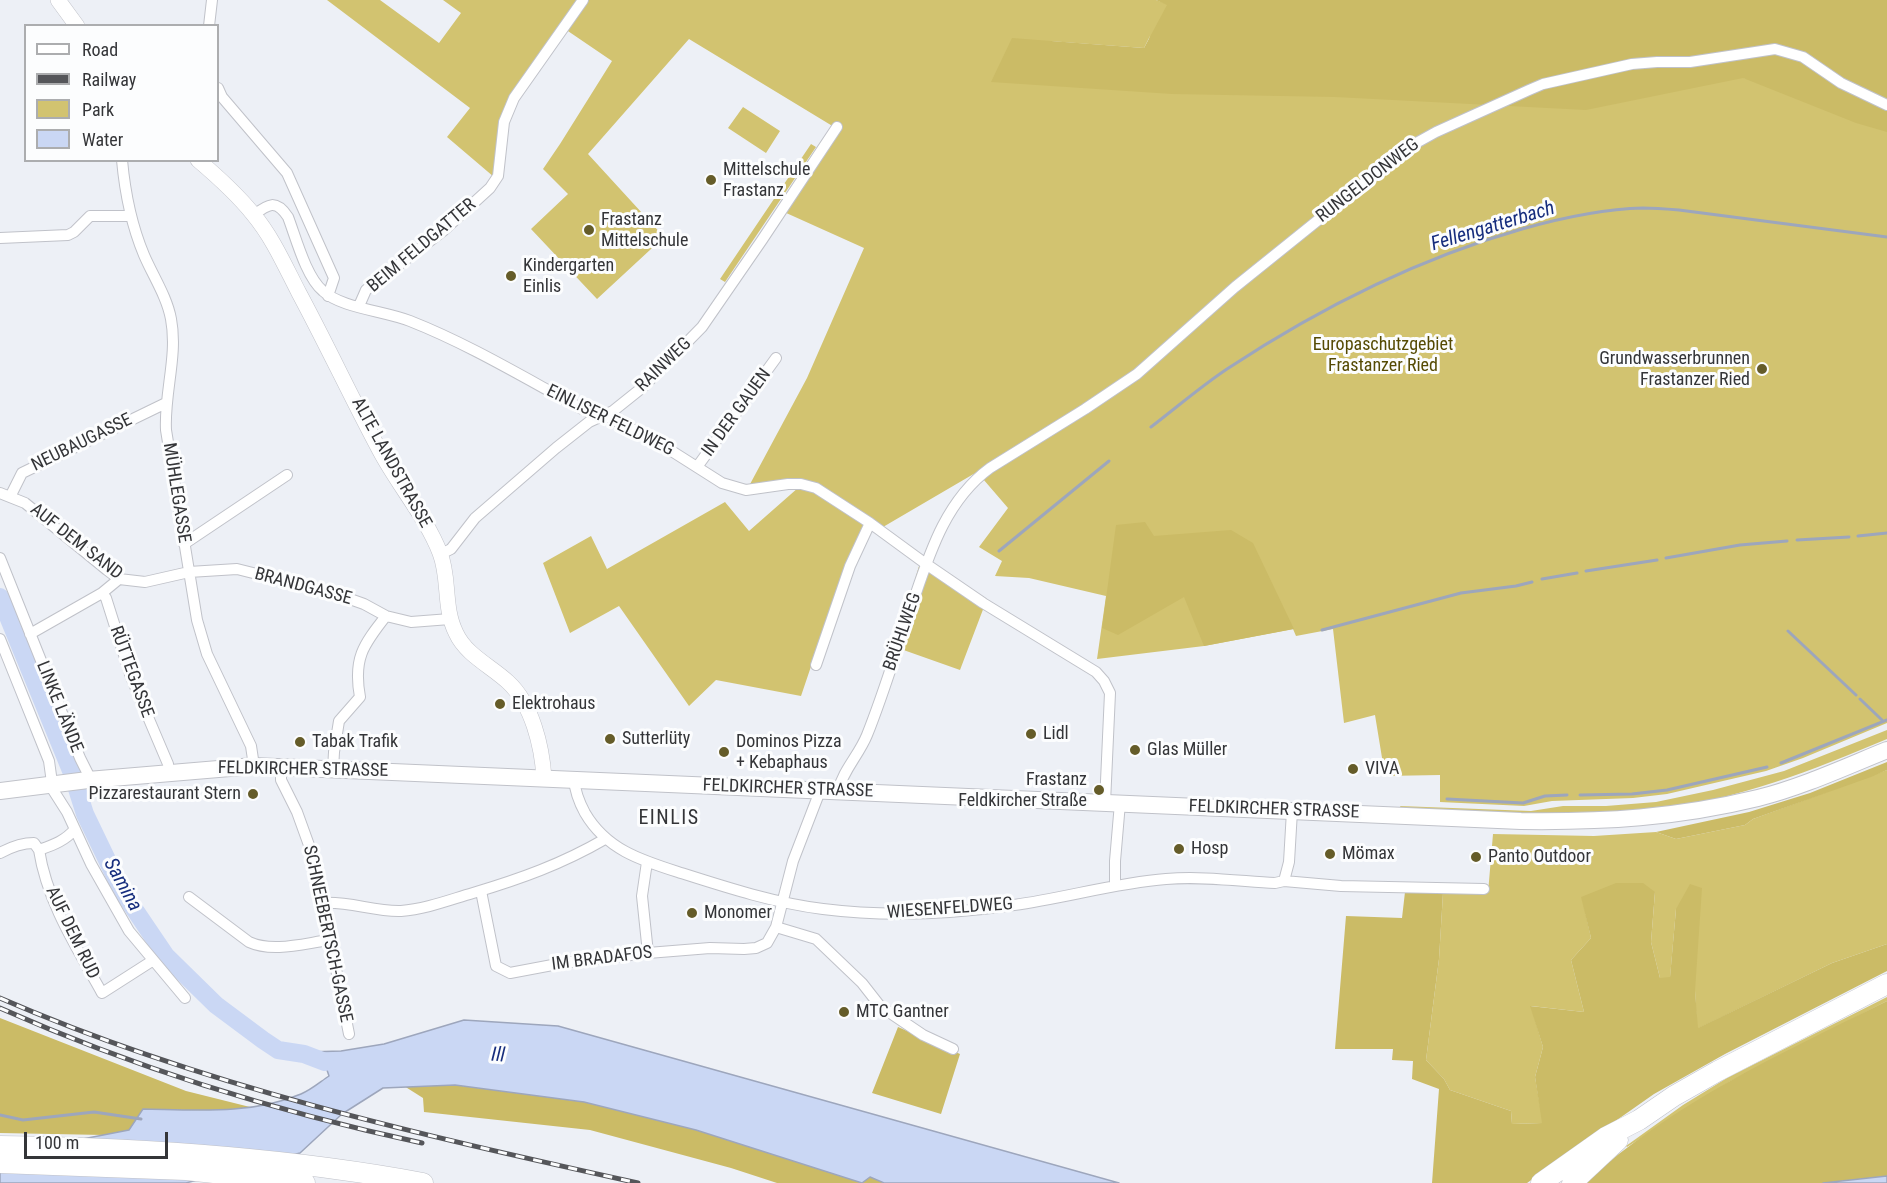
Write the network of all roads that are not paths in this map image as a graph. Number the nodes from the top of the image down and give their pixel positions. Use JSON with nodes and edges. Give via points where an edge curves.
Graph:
{"nodes":[{"id":1,"x":58,"y":0,"type":"edge"},
{"id":2,"x":212,"y":0,"type":"edge"},
{"id":3,"x":583,"y":0,"type":"edge"},
{"id":4,"x":76,"y":24,"type":"edge"},
{"id":5,"x":209,"y":24,"type":"edge"},
{"id":6,"x":219,"y":90,"type":"edge"},
{"id":7,"x":1887,"y":105,"type":"edge"},
{"id":8,"x":837,"y":127,"type":"dead end"},
{"id":9,"x":122,"y":162,"type":"edge"},
{"id":10,"x":200,"y":162,"type":"edge"},
{"id":11,"x":254,"y":215,"type":"junction"},
{"id":12,"x":130,"y":216,"type":"junction"},
{"id":13,"x":0,"y":238,"type":"edge"},
{"id":14,"x":328,"y":296,"type":"junction"},
{"id":15,"x":359,"y":306,"type":"junction"},
{"id":16,"x":776,"y":358,"type":"dead end"},
{"id":17,"x":166,"y":403,"type":"junction"},
{"id":18,"x":601,"y":415,"type":"junction"},
{"id":19,"x":697,"y":467,"type":"junction"},
{"id":20,"x":287,"y":475,"type":"dead end"},
{"id":21,"x":978,"y":477,"type":"joint"},
{"id":22,"x":5,"y":494,"type":"edge"},
{"id":23,"x":870,"y":523,"type":"junction"},
{"id":24,"x":184,"y":544,"type":"junction"},
{"id":25,"x":441,"y":554,"type":"junction"},
{"id":26,"x":0,"y":558,"type":"edge"},
{"id":27,"x":926,"y":564,"type":"junction"},
{"id":28,"x":189,"y":572,"type":"junction"},
{"id":29,"x":119,"y":579,"type":"junction"},
{"id":30,"x":102,"y":593,"type":"junction"},
{"id":31,"x":386,"y":616,"type":"junction"},
{"id":32,"x":450,"y":619,"type":"junction"},
{"id":33,"x":30,"y":634,"type":"junction"},
{"id":34,"x":1,"y":645,"type":"edge"},
{"id":35,"x":816,"y":665,"type":"dead end"},
{"id":36,"x":1887,"y":750,"type":"edge"},
{"id":37,"x":254,"y":766,"type":"junction"},
{"id":38,"x":281,"y":768,"type":"junction"},
{"id":39,"x":333,"y":770,"type":"junction"},
{"id":40,"x":169,"y":772,"type":"junction"},
{"id":41,"x":544,"y":778,"type":"junction"},
{"id":42,"x":574,"y":779,"type":"junction"},
{"id":43,"x":90,"y":780,"type":"junction"},
{"id":44,"x":54,"y":784,"type":"junction"},
{"id":45,"x":0,"y":790,"type":"edge"},
{"id":46,"x":820,"y":791,"type":"junction"},
{"id":47,"x":838,"y":791,"type":"junction"},
{"id":48,"x":1112,"y":803,"type":"junction"},
{"id":49,"x":1292,"y":811,"type":"junction"},
{"id":50,"x":75,"y":829,"type":"junction"},
{"id":51,"x":605,"y":839,"type":"junction"},
{"id":52,"x":39,"y":850,"type":"junction"},
{"id":53,"x":0,"y":853,"type":"edge"},
{"id":54,"x":647,"y":862,"type":"junction"},
{"id":55,"x":1284,"y":881,"type":"junction"},
{"id":56,"x":1115,"y":886,"type":"junction"},
{"id":57,"x":1484,"y":890,"type":"dead end"},
{"id":58,"x":481,"y":891,"type":"junction"},
{"id":59,"x":189,"y":897,"type":"dead end"},
{"id":60,"x":783,"y":902,"type":"junction"},
{"id":61,"x":323,"y":903,"type":"junction"},
{"id":62,"x":776,"y":927,"type":"junction"},
{"id":63,"x":330,"y":939,"type":"junction"},
{"id":64,"x":648,"y":953,"type":"junction"},
{"id":65,"x":152,"y":961,"type":"junction"},
{"id":66,"x":1887,"y":984,"type":"edge"},
{"id":67,"x":185,"y":998,"type":"dead end"},
{"id":68,"x":349,"y":1034,"type":"dead end"},
{"id":69,"x":953,"y":1049,"type":"dead end"},
{"id":70,"x":1639,"y":1120,"type":"junction"},
{"id":71,"x":0,"y":1146,"type":"edge"},
{"id":72,"x":0,"y":1163,"type":"edge"},
{"id":73,"x":1545,"y":1180,"type":"edge"},
{"id":74,"x":301,"y":1183,"type":"edge"},
{"id":75,"x":423,"y":1183,"type":"edge"},
{"id":76,"x":1572,"y":1183,"type":"edge"}],
"edges":[{"from":1,"to":4,"type":"main road"},
{"from":2,"to":5,"type":"street"},
{"from":3,"to":15,"type":"street","name":"BEIM FELDGATTER","via":[[514,98],[504,122],[498,176],[490,188],[443,231],[366,290]]},
{"from":6,"to":14,"type":"street","via":[[286,173],[334,278]]},
{"from":7,"to":21,"type":"street","name":"RUNGELDONWEG","via":[[1841,83],[1803,57],[1775,49],[1690,62],[1632,64],[1528,90],[1409,147],[1227,293],[1131,378]]},
{"from":8,"to":18,"type":"street","name":"RAINWEG","via":[[702,327],[643,387],[613,411]]},
{"from":9,"to":12,"type":"street","name":"MÜHLEGASSE"},
{"from":10,"to":11,"type":"main road","name":"ALTE LANDSTRASSE"},
{"from":11,"to":14,"type":"street","via":[[270,205],[284,211],[313,280]]},
{"from":11,"to":25,"type":"main road","name":"ALTE LANDSTRASSE","via":[[275,245],[380,451]]},
{"from":12,"to":13,"type":"street","via":[[90,216],[68,235]]},
{"from":12,"to":17,"type":"street","name":"MÜHLEGASSE","via":[[171,316],[173,352]]},
{"from":14,"to":15,"type":"street","name":"EINLISER FELDWEG"},
{"from":15,"to":18,"type":"street","name":"EINLISER FELDWEG","via":[[410,321],[586,411]]},
{"from":16,"to":19,"type":"street","name":"IN DER GAUEN"},
{"from":17,"to":22,"type":"street","name":"NEUBAUGASSE","via":[[22,473]]},
{"from":17,"to":24,"type":"street","name":"MÜHLEGASSE","via":[[166,430]]},
{"from":18,"to":19,"type":"street","name":"EINLISER FELDWEG"},
{"from":18,"to":25,"type":"street","name":"RAINWEG","via":[[499,497],[475,518],[451,549]]},
{"from":19,"to":23,"type":"street","name":"EINLISER FELDWEG","via":[[723,483],[746,490],[788,484],[816,488]]},
{"from":20,"to":24,"type":"street"},
{"from":21,"to":27,"type":"street","name":"BRÜHLWEG","via":[[950,511]]},
{"from":22,"to":29,"type":"street","name":"AUF DEM SAND","via":[[25,503]]},
{"from":23,"to":27,"type":"street","name":"EINLISER FELDWEG"},
{"from":23,"to":35,"type":"street","via":[[850,566]]},
{"from":24,"to":28,"type":"street","name":"MÜHLEGASSE"},
{"from":25,"to":32,"type":"main road","name":"ALTE LANDSTRASSE"},
{"from":26,"to":33,"type":"street","name":"LINKE LÄNDE"},
{"from":27,"to":47,"type":"street","name":"BRÜHLWEG","via":[[866,738],[842,777]]},
{"from":27,"to":48,"type":"street","name":"EINLISER FELDWEG","via":[[1096,672],[1104,681],[1110,693]]},
{"from":28,"to":29,"type":"street","name":"AUF DEM SAND","via":[[145,582]]},
{"from":28,"to":31,"type":"street","name":"BRANDGASSE","via":[[237,569],[333,593]]},
{"from":28,"to":37,"type":"street","name":"MÜHLEGASSE","via":[[196,620],[207,654],[251,746]]},
{"from":29,"to":30,"type":"street"},
{"from":30,"to":33,"type":"street"},
{"from":30,"to":40,"type":"street","name":"RÜTTEGASSE"},
{"from":31,"to":32,"type":"street","name":"BRANDGASSE","via":[[411,622]]},
{"from":31,"to":39,"type":"street","via":[[360,657],[360,697],[339,721]]},
{"from":32,"to":41,"type":"main road","name":"ALTE LANDSTRASSE","via":[[463,645],[508,682],[524,704]]},
{"from":33,"to":43,"type":"street","name":"LINKE LÄNDE"},
{"from":34,"to":44,"type":"street","via":[[49,761]]},
{"from":36,"to":49,"type":"main road","name":"FELDKIRCHER STRASSE","via":[[1760,798],[1619,821]]},
{"from":37,"to":38,"type":"main road","name":"FELDKIRCHER STRASSE"},
{"from":37,"to":40,"type":"main road","name":"FELDKIRCHER STRASSE"},
{"from":38,"to":39,"type":"main road","name":"FELDKIRCHER STRASSE"},
{"from":38,"to":61,"type":"street","name":"SCHNEEBERTSCH-GASSE","via":[[281,780],[314,859]]},
{"from":39,"to":41,"type":"main road","name":"FELDKIRCHER STRASSE"},
{"from":40,"to":43,"type":"main road","name":"FELDKIRCHER STRASSE"},
{"from":41,"to":42,"type":"main road","name":"FELDKIRCHER STRASSE"},
{"from":42,"to":46,"type":"main road","name":"FELDKIRCHER STRASSE"},
{"from":42,"to":51,"type":"street","name":"WIESENFELDWEG","via":[[578,801]]},
{"from":43,"to":44,"type":"main road","name":"FELDKIRCHER STRASSE"},
{"from":44,"to":45,"type":"main road"},
{"from":44,"to":50,"type":"street","via":[[53,790]]},
{"from":46,"to":47,"type":"main road","name":"FELDKIRCHER STRASSE"},
{"from":46,"to":60,"type":"street","via":[[793,861]]},
{"from":47,"to":48,"type":"main road","name":"FELDKIRCHER STRASSE"},
{"from":48,"to":49,"type":"main road","name":"FELDKIRCHER STRASSE"},
{"from":48,"to":56,"type":"street"},
{"from":49,"to":55,"type":"street"},
{"from":50,"to":52,"type":"street","via":[[69,837]]},
{"from":50,"to":65,"type":"street","via":[[108,897]]},
{"from":51,"to":54,"type":"street","name":"WIESENFELDWEG"},
{"from":51,"to":58,"type":"street","via":[[570,860]]},
{"from":52,"to":53,"type":"street","via":[[34,843],[26,843]]},
{"from":52,"to":65,"type":"street","name":"AUF DEM RUD","via":[[43,873],[67,931],[102,993]]},
{"from":54,"to":60,"type":"street","name":"WIESENFELDWEG"},
{"from":54,"to":64,"type":"street","via":[[642,896]]},
{"from":55,"to":56,"type":"street","name":"WIESENFELDWEG","via":[[1177,878]]},
{"from":55,"to":57,"type":"street","name":"WIESENFELDWEG"},
{"from":56,"to":60,"type":"street","name":"WIESENFELDWEG","via":[[960,911],[888,914]]},
{"from":58,"to":61,"type":"street","via":[[399,911]]},
{"from":58,"to":64,"type":"street","name":"IM BRADAFOS","via":[[496,966],[510,973]]},
{"from":59,"to":63,"type":"street","via":[[255,945]]},
{"from":60,"to":62,"type":"street","name":"IM BRADAFOS"},
{"from":61,"to":63,"type":"street","name":"SCHNEEBERTSCH-GASSE"},
{"from":62,"to":64,"type":"street","name":"IM BRADAFOS","via":[[767,943],[756,948]]},
{"from":62,"to":69,"type":"street","via":[[816,939],[892,1016]]},
{"from":63,"to":68,"type":"street","name":"SCHNEEBERTSCH-GASSE"},
{"from":65,"to":67,"type":"street"},
{"from":66,"to":70,"type":"highway","via":[[1747,1055]]},
{"from":70,"to":73,"type":"highway","via":[[1606,1137]]},
{"from":70,"to":76,"type":"highway"},
{"from":71,"to":75,"type":"highway","via":[[204,1155]]},
{"from":72,"to":74,"type":"highway","via":[[186,1170]]}]}
